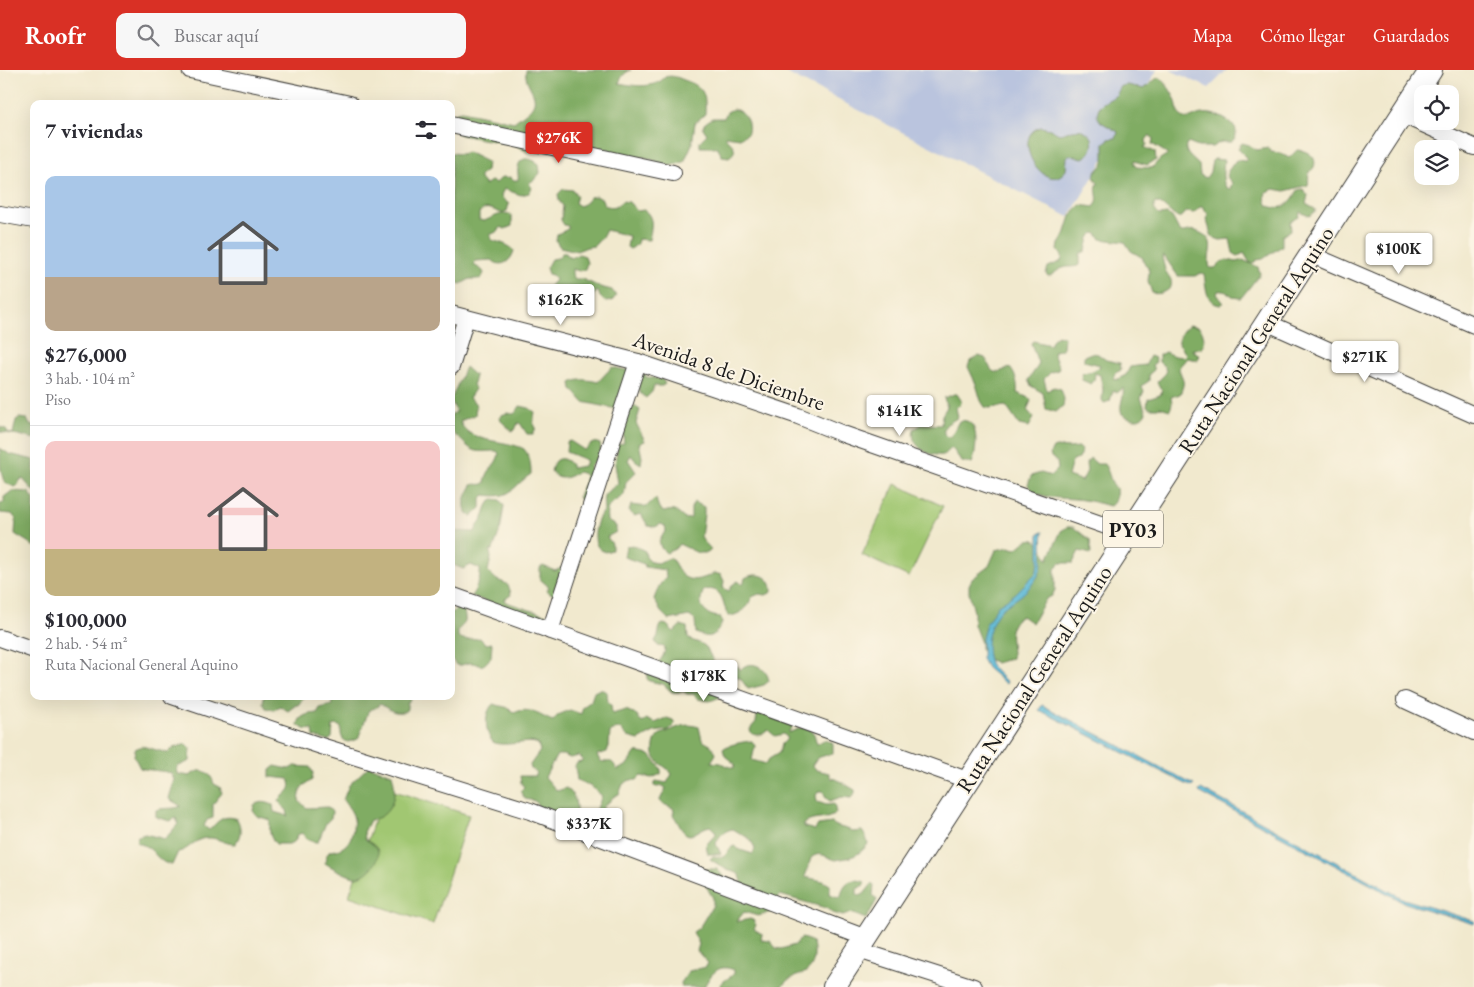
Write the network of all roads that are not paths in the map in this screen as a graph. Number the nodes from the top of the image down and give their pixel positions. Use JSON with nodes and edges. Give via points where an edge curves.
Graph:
{"nodes":[{"id":1,"x":190,"y":70,"type":"edge"},
{"id":2,"x":1431,"y":70,"type":"edge"},
{"id":3,"x":331,"y":100,"type":"edge"},
{"id":4,"x":1403,"y":115,"type":"junction"},
{"id":5,"x":455,"y":126,"type":"edge"},
{"id":6,"x":1474,"y":147,"type":"edge"},
{"id":7,"x":673,"y":173,"type":"dead end"},
{"id":8,"x":0,"y":214,"type":"edge"},
{"id":9,"x":30,"y":219,"type":"edge"},
{"id":10,"x":1312,"y":255,"type":"junction"},
{"id":11,"x":459,"y":316,"type":"edge"},
{"id":12,"x":1268,"y":322,"type":"junction"},
{"id":13,"x":1474,"y":325,"type":"edge"},
{"id":14,"x":455,"y":342,"type":"edge"},
{"id":15,"x":638,"y":362,"type":"junction"},
{"id":16,"x":1474,"y":415,"type":"edge"},
{"id":17,"x":1130,"y":534,"type":"junction"},
{"id":18,"x":455,"y":596,"type":"edge"},
{"id":19,"x":550,"y":631,"type":"junction"},
{"id":20,"x":0,"y":638,"type":"edge"},
{"id":21,"x":30,"y":649,"type":"edge"},
{"id":22,"x":184,"y":700,"type":"edge"},
{"id":23,"x":1405,"y":700,"type":"dead end"},
{"id":24,"x":1474,"y":732,"type":"edge"},
{"id":25,"x":967,"y":780,"type":"junction"},
{"id":26,"x":862,"y":944,"type":"junction"},
{"id":27,"x":834,"y":987,"type":"edge"},
{"id":28,"x":974,"y":987,"type":"edge"}],
"edges":[{"from":1,"to":3,"type":"street"},
{"from":2,"to":4,"type":"highway","name":"Ruta Nacional General Aquino","number":"PY03"},
{"from":4,"to":6,"type":"street"},
{"from":4,"to":10,"type":"highway","name":"Ruta Nacional General Aquino","number":"PY03"},
{"from":5,"to":7,"type":"street"},
{"from":8,"to":9,"type":"street"},
{"from":10,"to":12,"type":"highway","name":"Ruta Nacional General Aquino","number":"PY03"},
{"from":10,"to":13,"type":"street"},
{"from":11,"to":14,"type":"street"},
{"from":11,"to":15,"type":"street","name":"Avenida 8 de Diciembre"},
{"from":12,"to":16,"type":"street"},
{"from":12,"to":17,"type":"highway","name":"Ruta Nacional General Aquino","number":"PY03"},
{"from":15,"to":17,"type":"street","name":"Avenida 8 de Diciembre"},
{"from":15,"to":19,"type":"street"},
{"from":17,"to":25,"type":"highway","name":"Ruta Nacional General Aquino","number":"PY03"},
{"from":18,"to":19,"type":"street"},
{"from":19,"to":25,"type":"street"},
{"from":20,"to":21,"type":"street"},
{"from":22,"to":26,"type":"street","via":[[325,748],[530,811]]},
{"from":23,"to":24,"type":"street"},
{"from":25,"to":26,"type":"highway","name":"Ruta Nacional General Aquino","number":"PY03"},
{"from":26,"to":27,"type":"highway","name":"Ruta Nacional General Aquino","number":"PY03"},
{"from":26,"to":28,"type":"street"}]}
